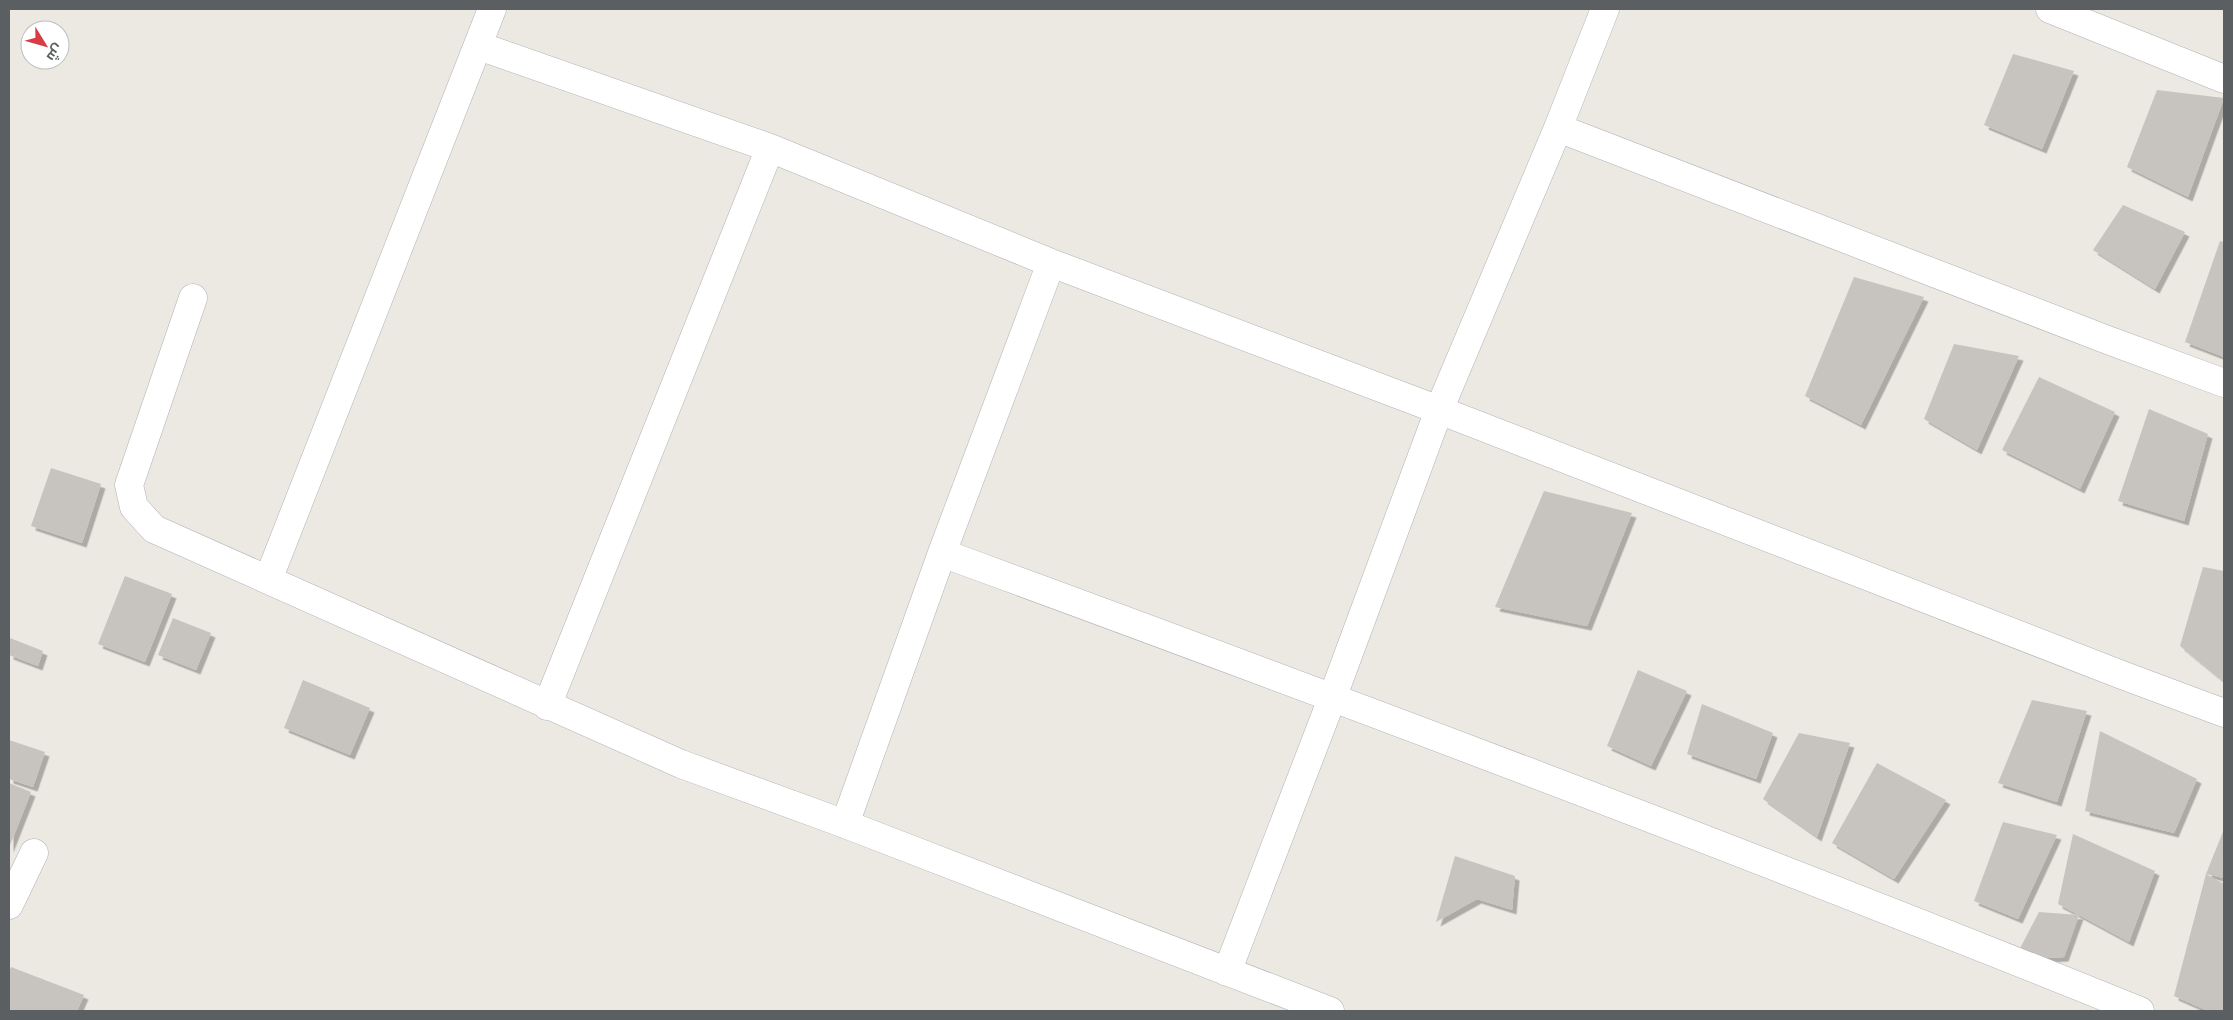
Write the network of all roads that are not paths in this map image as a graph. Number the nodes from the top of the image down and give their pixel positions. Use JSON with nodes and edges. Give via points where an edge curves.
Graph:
{"nodes":[{"id":1,"x":492,"y":9,"type":"edge"},
{"id":2,"x":1605,"y":9,"type":"edge"},
{"id":3,"x":2050,"y":9,"type":"edge"},
{"id":4,"x":478,"y":46,"type":"junction"},
{"id":5,"x":2224,"y":79,"type":"edge"},
{"id":6,"x":1558,"y":128,"type":"junction"},
{"id":7,"x":770,"y":148,"type":"junction"},
{"id":8,"x":1051,"y":263,"type":"junction"},
{"id":9,"x":193,"y":298,"type":"dead end"},
{"id":10,"x":2224,"y":383,"type":"edge"},
{"id":11,"x":1439,"y":410,"type":"junction"},
{"id":12,"x":942,"y":553,"type":"junction"},
{"id":13,"x":268,"y":580,"type":"junction"},
{"id":14,"x":1333,"y":696,"type":"junction"},
{"id":15,"x":547,"y":706,"type":"junction"},
{"id":16,"x":2224,"y":713,"type":"edge"},
{"id":17,"x":845,"y":824,"type":"junction"},
{"id":18,"x":34,"y":853,"type":"dead end"},
{"id":19,"x":9,"y":905,"type":"edge"},
{"id":20,"x":1227,"y":972,"type":"junction"},
{"id":21,"x":1330,"y":1011,"type":"edge"},
{"id":22,"x":2140,"y":1011,"type":"edge"}],
"edges":[{"from":1,"to":4,"type":"street"},
{"from":2,"to":6,"type":"street"},
{"from":3,"to":5,"type":"street"},
{"from":4,"to":7,"type":"street"},
{"from":4,"to":13,"type":"street"},
{"from":6,"to":10,"type":"street"},
{"from":6,"to":11,"type":"street"},
{"from":7,"to":8,"type":"street"},
{"from":7,"to":15,"type":"street"},
{"from":8,"to":11,"type":"street"},
{"from":8,"to":12,"type":"street"},
{"from":9,"to":13,"type":"street","via":[[129,484],[134,507],[154,529]]},
{"from":11,"to":14,"type":"street"},
{"from":11,"to":16,"type":"street"},
{"from":12,"to":14,"type":"street"},
{"from":12,"to":17,"type":"street"},
{"from":13,"to":15,"type":"street"},
{"from":14,"to":20,"type":"street"},
{"from":14,"to":22,"type":"street","via":[[1883,908]]},
{"from":15,"to":17,"type":"street","via":[[681,764]]},
{"from":17,"to":20,"type":"street"},
{"from":18,"to":19,"type":"street"},
{"from":20,"to":21,"type":"street"}]}
